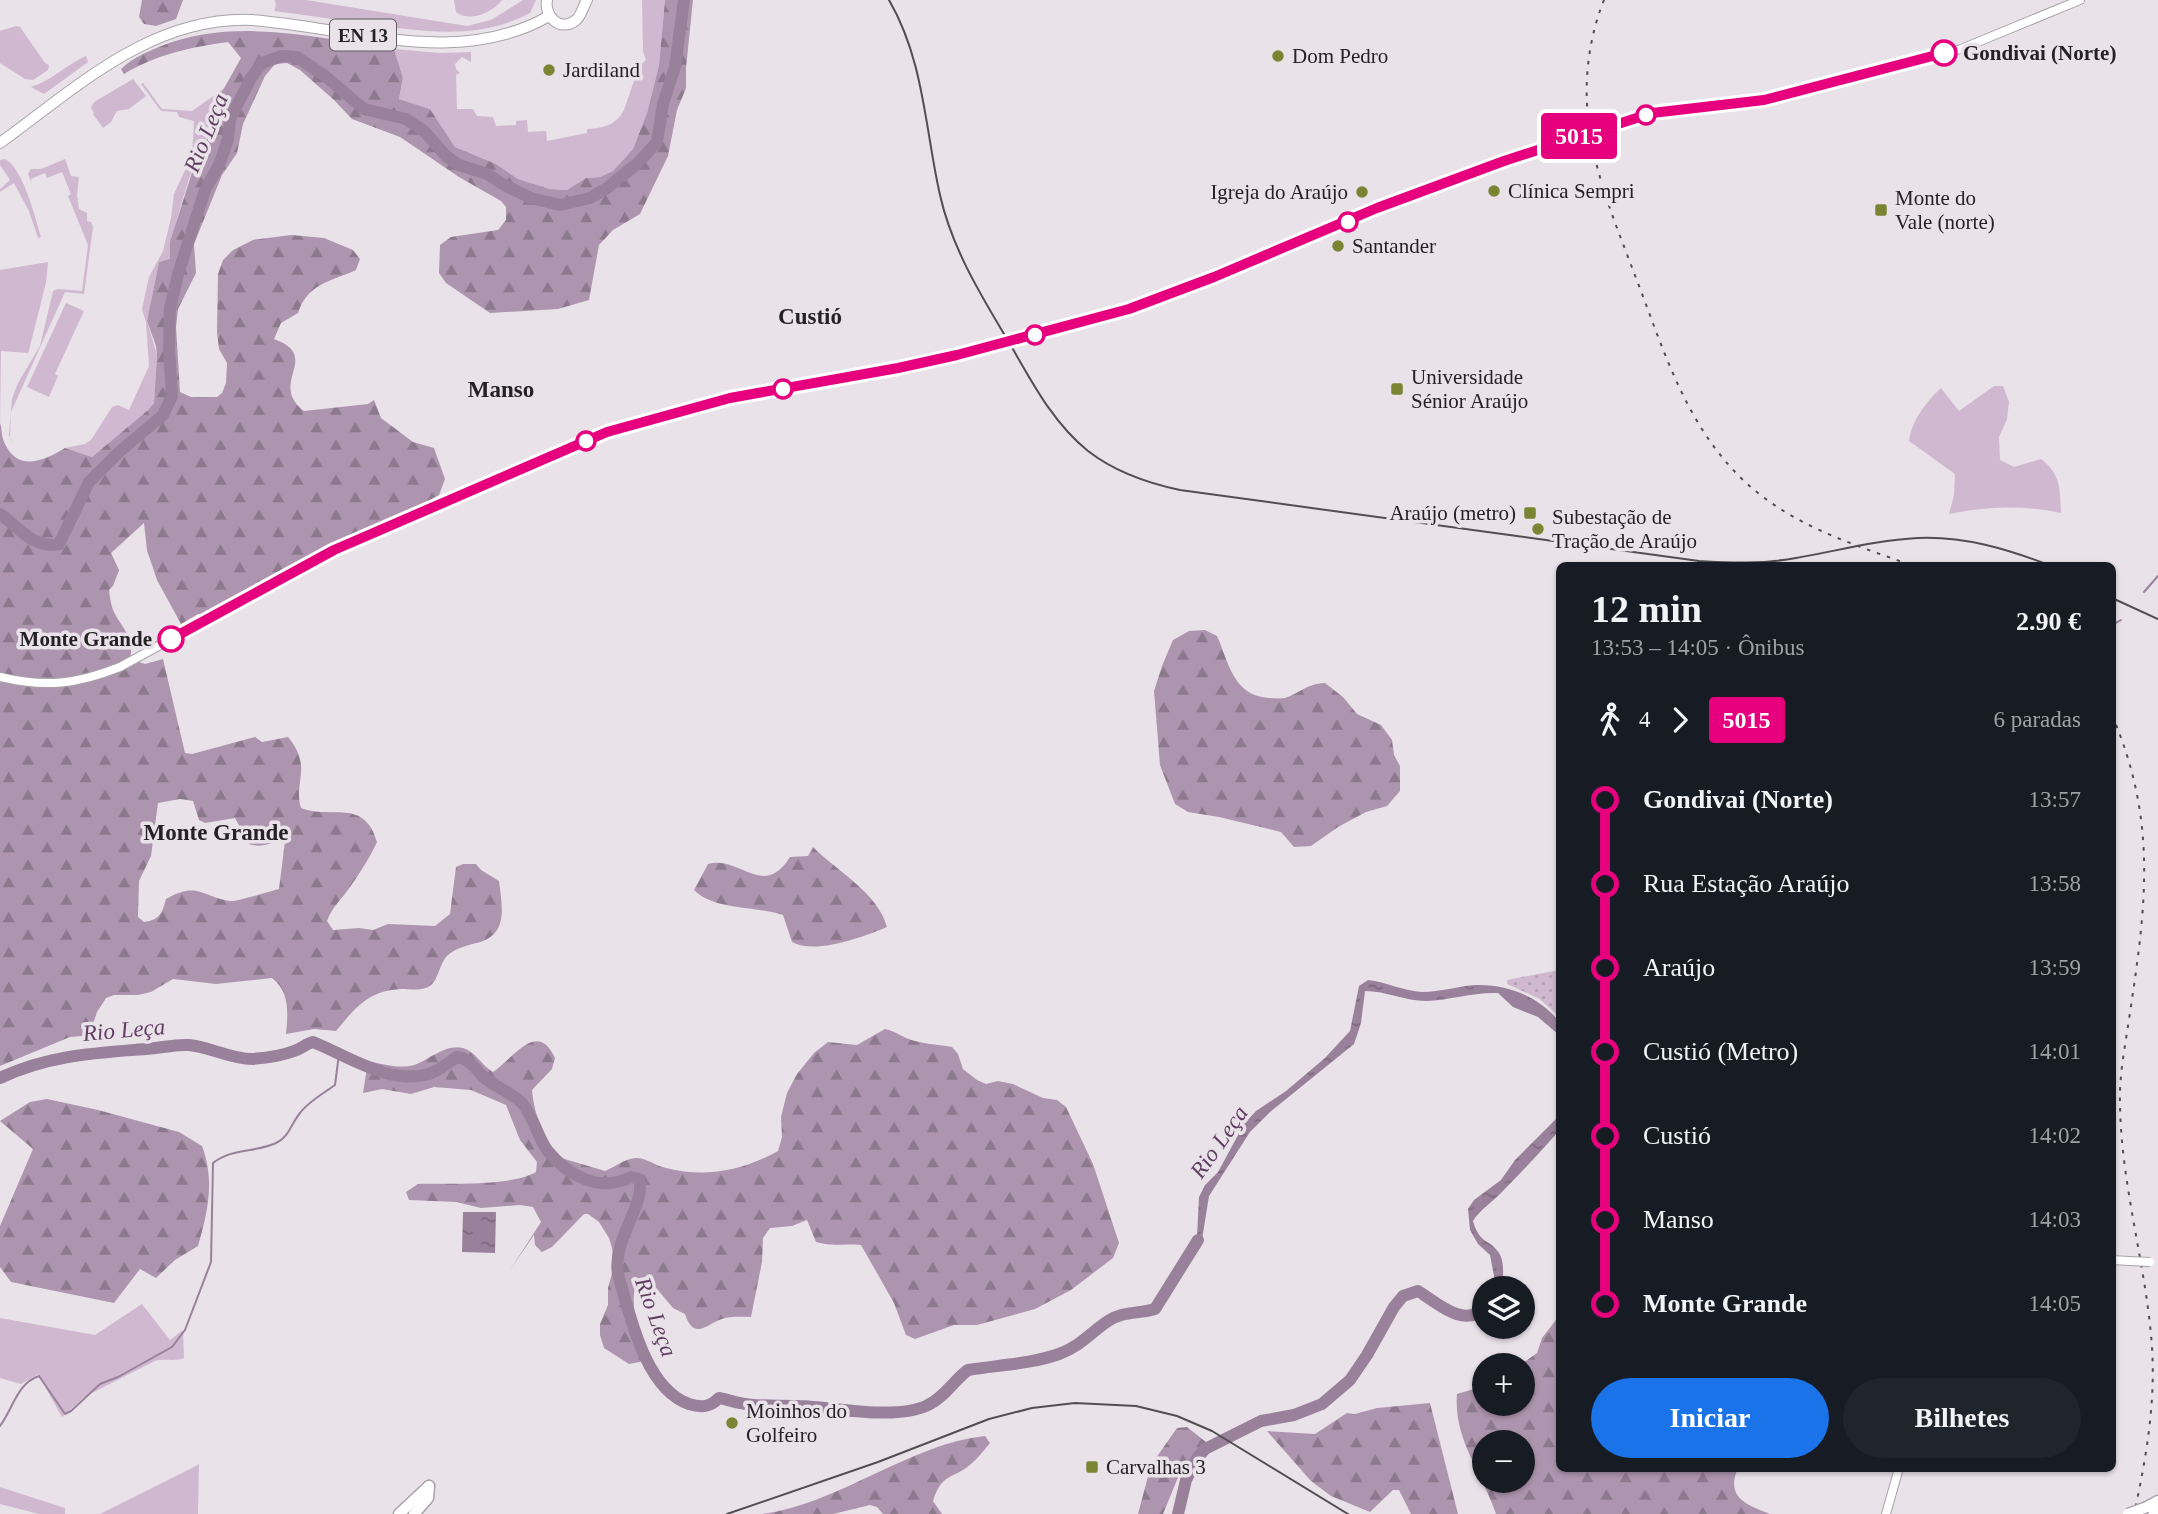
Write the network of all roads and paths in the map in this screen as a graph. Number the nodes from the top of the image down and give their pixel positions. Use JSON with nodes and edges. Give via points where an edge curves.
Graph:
{"nodes":[{"id":1,"x":547,"y":0,"type":"edge"},
{"id":2,"x":2080,"y":0,"type":"edge"},
{"id":3,"x":583,"y":3,"type":"edge"},
{"id":4,"x":548,"y":16,"type":"junction"},
{"id":5,"x":0,"y":143,"type":"edge"},
{"id":6,"x":0,"y":677,"type":"edge"},
{"id":7,"x":2116,"y":1260,"type":"edge"},
{"id":8,"x":2154,"y":1262,"type":"edge"},
{"id":9,"x":1898,"y":1472,"type":"edge"},
{"id":10,"x":2158,"y":1501,"type":"edge"},
{"id":11,"x":2152,"y":1511,"type":"edge"},
{"id":12,"x":416,"y":1512,"type":"edge"},
{"id":13,"x":400,"y":1513,"type":"edge"},
{"id":14,"x":1886,"y":1514,"type":"edge"},
{"id":15,"x":2128,"y":1514,"type":"edge"}],
"edges":[{"from":1,"to":4,"type":"main road"},
{"from":2,"to":6,"type":"main road","bridge":true,"via":[[1961,49],[1764,100],[1652,113],[1597,130],[1377,208],[1129,309],[898,368],[730,398],[607,432],[334,550],[108,672],[64,684]]},
{"from":3,"to":4,"type":"main road","number":"EN 13","via":[[578,18],[568,24]]},
{"from":4,"to":5,"type":"main road","number":"EN 13","via":[[497,36],[449,43],[252,20],[194,25],[125,53]]},
{"from":7,"to":8,"type":"main road","bridge":true},
{"from":9,"to":14,"type":"main road"},
{"from":10,"to":11,"type":"highway"},
{"from":11,"to":15,"type":"highway","bridge":true},
{"from":12,"to":13,"type":"highway","via":[[428,1498],[429,1486]]}]}
